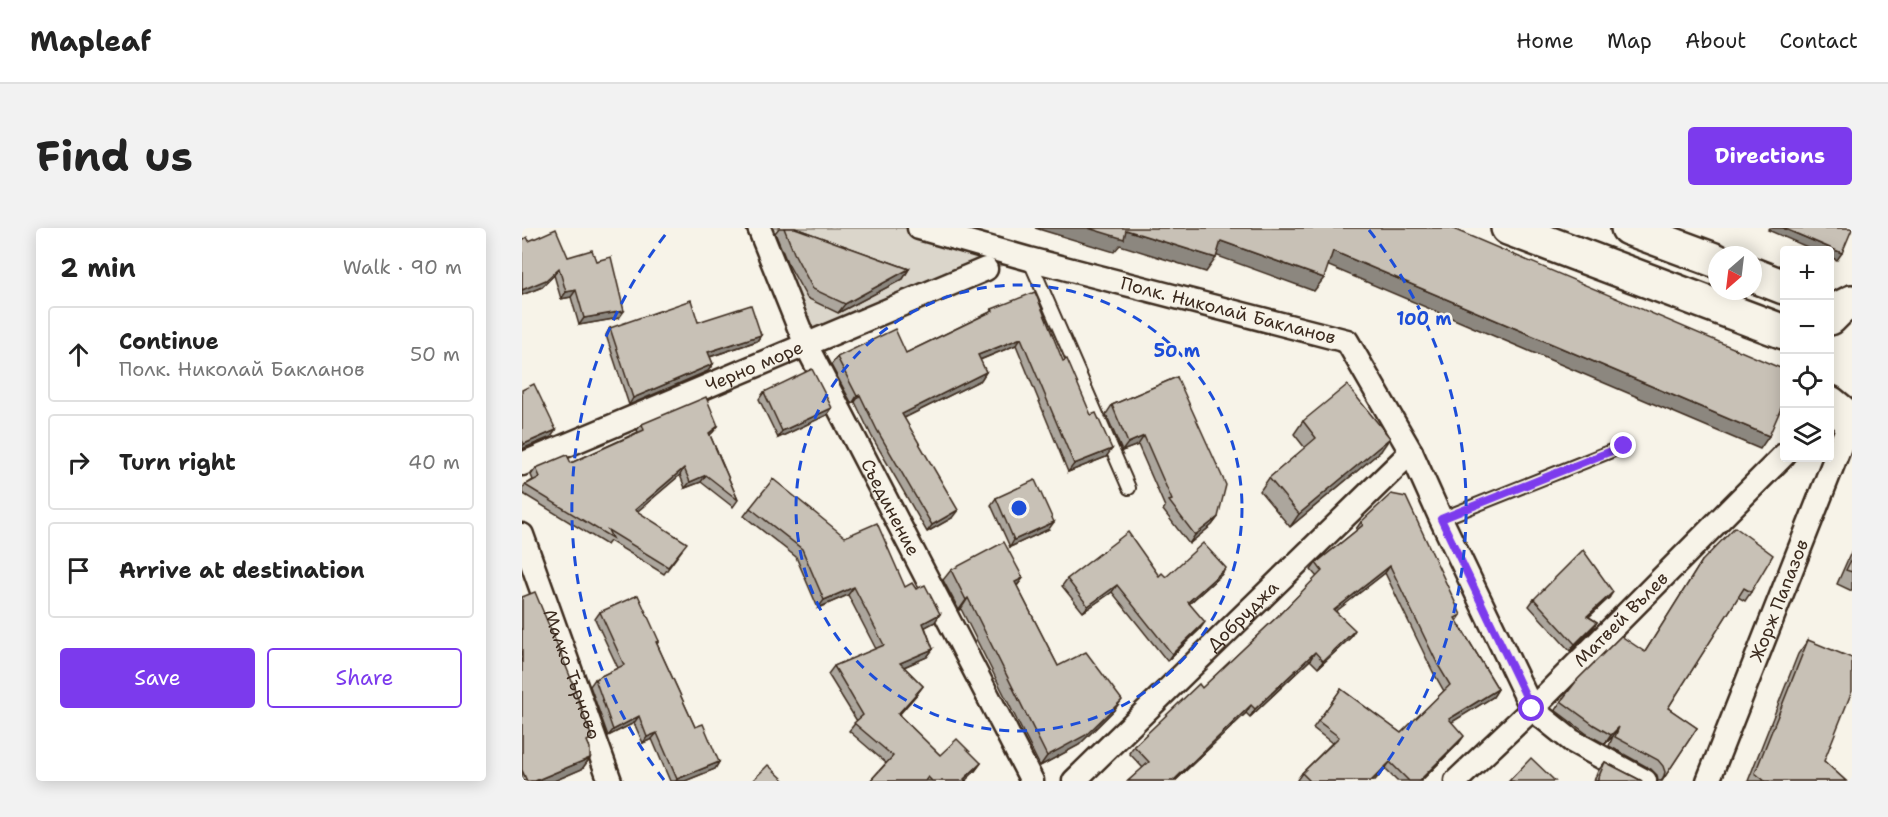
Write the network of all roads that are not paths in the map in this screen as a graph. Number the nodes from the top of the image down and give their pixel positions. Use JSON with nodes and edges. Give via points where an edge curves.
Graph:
{"nodes":[{"id":1,"x":759,"y":228,"type":"edge"},
{"id":2,"x":919,"y":228,"type":"edge"},
{"id":3,"x":1508,"y":228,"type":"edge"},
{"id":4,"x":1628,"y":228,"type":"edge"},
{"id":5,"x":1699,"y":247,"type":"edge"},
{"id":6,"x":1029,"y":259,"type":"junction"},
{"id":7,"x":986,"y":269,"type":"dead end"},
{"id":8,"x":1762,"y":278,"type":"edge"},
{"id":9,"x":1780,"y":284,"type":"edge"},
{"id":10,"x":1780,"y":330,"type":"edge"},
{"id":11,"x":806,"y":345,"type":"junction"},
{"id":12,"x":1839,"y":412,"type":"edge"},
{"id":13,"x":1624,"y":446,"type":"dead end"},
{"id":14,"x":1411,"y":452,"type":"junction"},
{"id":15,"x":1780,"y":459,"type":"edge"},
{"id":16,"x":522,"y":464,"type":"edge"},
{"id":17,"x":1129,"y":488,"type":"dead end"},
{"id":18,"x":1441,"y":519,"type":"junction"},
{"id":19,"x":522,"y":535,"type":"edge"},
{"id":20,"x":1532,"y":709,"type":"junction"},
{"id":21,"x":610,"y":781,"type":"edge"},
{"id":22,"x":1032,"y":781,"type":"edge"},
{"id":23,"x":1074,"y":781,"type":"edge"},
{"id":24,"x":1456,"y":781,"type":"edge"},
{"id":25,"x":1645,"y":781,"type":"edge"},
{"id":26,"x":1708,"y":781,"type":"edge"}],
"edges":[{"from":1,"to":11,"type":"street","name":"Съединение"},
{"from":2,"to":6,"type":"street"},
{"from":3,"to":10,"type":"main road"},
{"from":4,"to":5,"type":"main road"},
{"from":6,"to":14,"type":"street","name":"Полк. Николай Бакланов","via":[[1347,342]]},
{"from":6,"to":17,"type":"lane"},
{"from":7,"to":11,"type":"street","name":"Черно море"},
{"from":8,"to":9,"type":"main road"},
{"from":11,"to":16,"type":"street","name":"Черно море"},
{"from":11,"to":22,"type":"street","name":"Съединение"},
{"from":12,"to":26,"type":"street","name":"Жорж Папазов"},
{"from":13,"to":18,"type":"lane"},
{"from":14,"to":18,"type":"street","name":"Полк. Николай Бакланов"},
{"from":14,"to":23,"type":"street","name":"Добруджа"},
{"from":15,"to":20,"type":"street","name":"Матвей Вълев"},
{"from":18,"to":20,"type":"street","name":"Полк. Николай Бакланов"},
{"from":19,"to":21,"type":"street","name":"Малко Търново"},
{"from":20,"to":24,"type":"street","name":"Матвей Вълев"},
{"from":20,"to":25,"type":"street","name":"Полк. Николай Бакланов","via":[[1572,741]]}]}
